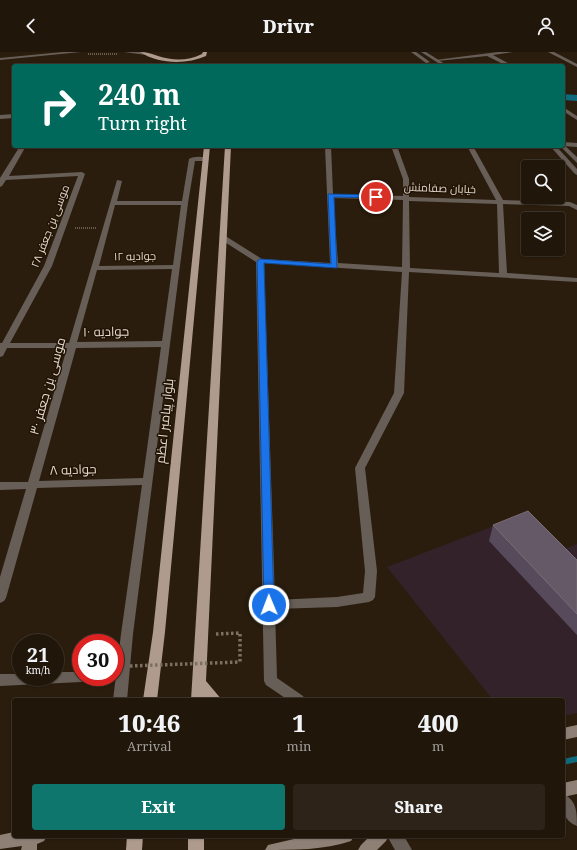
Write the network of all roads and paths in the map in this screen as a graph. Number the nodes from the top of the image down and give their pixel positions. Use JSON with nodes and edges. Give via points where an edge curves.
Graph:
{"nodes":[{"id":1,"x":79,"y":52,"type":"edge"},
{"id":2,"x":205,"y":52,"type":"edge"},
{"id":3,"x":413,"y":52,"type":"edge"},
{"id":4,"x":423,"y":52,"type":"edge"},
{"id":5,"x":511,"y":52,"type":"edge"},
{"id":6,"x":550,"y":52,"type":"edge"},
{"id":7,"x":123,"y":53,"type":"edge"},
{"id":8,"x":144,"y":53,"type":"edge"},
{"id":9,"x":487,"y":53,"type":"edge"},
{"id":10,"x":85,"y":54,"type":"dead end"},
{"id":11,"x":39,"y":56,"type":"junction"},
{"id":12,"x":199,"y":58,"type":"junction"},
{"id":13,"x":0,"y":59,"type":"edge"},
{"id":14,"x":437,"y":60,"type":"junction"},
{"id":15,"x":172,"y":61,"type":"junction"},
{"id":16,"x":41,"y":62,"type":"dead end"},
{"id":17,"x":178,"y":64,"type":"edge"},
{"id":18,"x":202,"y":64,"type":"edge"},
{"id":19,"x":432,"y":64,"type":"edge"},
{"id":20,"x":443,"y":64,"type":"edge"},
{"id":21,"x":506,"y":64,"type":"edge"},
{"id":22,"x":577,"y":66,"type":"edge"},
{"id":23,"x":565,"y":110,"type":"edge"},
{"id":24,"x":12,"y":116,"type":"edge"},
{"id":25,"x":0,"y":117,"type":"edge"},
{"id":26,"x":577,"y":118,"type":"edge"},
{"id":27,"x":565,"y":145,"type":"edge"},
{"id":28,"x":577,"y":145,"type":"edge"},
{"id":29,"x":565,"y":147,"type":"edge"},
{"id":30,"x":22,"y":148,"type":"edge"},
{"id":31,"x":207,"y":148,"type":"edge"},
{"id":32,"x":228,"y":148,"type":"edge"},
{"id":33,"x":328,"y":148,"type":"edge"},
{"id":34,"x":395,"y":148,"type":"edge"},
{"id":35,"x":471,"y":148,"type":"edge"},
{"id":36,"x":555,"y":148,"type":"edge"},
{"id":37,"x":206,"y":159,"type":"junction"},
{"id":38,"x":577,"y":160,"type":"edge"},
{"id":39,"x":577,"y":173,"type":"edge"},
{"id":40,"x":119,"y":181,"type":"dead end"},
{"id":41,"x":2,"y":182,"type":"edge"},
{"id":42,"x":330,"y":196,"type":"junction"},
{"id":43,"x":407,"y":197,"type":"junction"},
{"id":44,"x":577,"y":199,"type":"edge"},
{"id":45,"x":500,"y":201,"type":"junction"},
{"id":46,"x":185,"y":203,"type":"junction"},
{"id":47,"x":112,"y":204,"type":"junction"},
{"id":48,"x":570,"y":204,"type":"junction"},
{"id":49,"x":577,"y":208,"type":"edge"},
{"id":50,"x":62,"y":228,"type":"junction"},
{"id":51,"x":105,"y":228,"type":"junction"},
{"id":52,"x":224,"y":239,"type":"junction"},
{"id":53,"x":260,"y":261,"type":"junction"},
{"id":54,"x":334,"y":266,"type":"junction"},
{"id":55,"x":176,"y":267,"type":"junction"},
{"id":56,"x":94,"y":268,"type":"junction"},
{"id":57,"x":406,"y":270,"type":"junction"},
{"id":58,"x":503,"y":275,"type":"junction"},
{"id":59,"x":577,"y":280,"type":"edge"},
{"id":60,"x":165,"y":344,"type":"junction"},
{"id":61,"x":72,"y":345,"type":"junction"},
{"id":62,"x":2,"y":349,"type":"edge"},
{"id":63,"x":148,"y":481,"type":"junction"},
{"id":64,"x":32,"y":485,"type":"junction"},
{"id":65,"x":0,"y":486,"type":"edge"},
{"id":66,"x":0,"y":598,"type":"edge"},
{"id":67,"x":269,"y":605,"type":"junction"},
{"id":68,"x":201,"y":635,"type":"junction"},
{"id":69,"x":124,"y":664,"type":"edge"},
{"id":70,"x":124,"y":672,"type":"edge"},
{"id":71,"x":72,"y":677,"type":"edge"},
{"id":72,"x":0,"y":680,"type":"edge"},
{"id":73,"x":198,"y":682,"type":"junction"},
{"id":74,"x":122,"y":686,"type":"edge"},
{"id":75,"x":120,"y":698,"type":"edge"},
{"id":76,"x":150,"y":698,"type":"edge"},
{"id":77,"x":198,"y":698,"type":"edge"},
{"id":78,"x":213,"y":698,"type":"edge"},
{"id":79,"x":295,"y":698,"type":"edge"},
{"id":80,"x":577,"y":731,"type":"edge"},
{"id":81,"x":565,"y":734,"type":"edge"},
{"id":82,"x":577,"y":787,"type":"edge"},
{"id":83,"x":565,"y":790,"type":"edge"},
{"id":84,"x":565,"y":804,"type":"edge"},
{"id":85,"x":577,"y":819,"type":"edge"},
{"id":86,"x":135,"y":838,"type":"edge"},
{"id":87,"x":196,"y":838,"type":"edge"},
{"id":88,"x":336,"y":838,"type":"edge"},
{"id":89,"x":379,"y":838,"type":"edge"},
{"id":90,"x":396,"y":838,"type":"edge"},
{"id":91,"x":33,"y":841,"type":"edge"},
{"id":92,"x":0,"y":842,"type":"edge"},
{"id":93,"x":134,"y":850,"type":"edge"},
{"id":94,"x":196,"y":850,"type":"edge"},
{"id":95,"x":274,"y":850,"type":"edge"},
{"id":96,"x":366,"y":850,"type":"edge"},
{"id":97,"x":404,"y":850,"type":"edge"}],
"edges":[{"from":1,"to":11,"type":"street"},
{"from":2,"to":12,"type":"main road","via":[[204,56]]},
{"from":3,"to":19,"type":"street"},
{"from":4,"to":14,"type":"street"},
{"from":5,"to":9,"type":"street"},
{"from":6,"to":22,"type":"street"},
{"from":7,"to":8,"type":"street"},
{"from":7,"to":10,"type":"path"},
{"from":8,"to":15,"type":"main road"},
{"from":9,"to":14,"type":"street"},
{"from":9,"to":21,"type":"street"},
{"from":11,"to":13,"type":"street"},
{"from":11,"to":16,"type":"street"},
{"from":12,"to":15,"type":"main road"},
{"from":12,"to":18,"type":"main road"},
{"from":14,"to":20,"type":"street"},
{"from":15,"to":17,"type":"main road"},
{"from":23,"to":26,"type":"street"},
{"from":24,"to":25,"type":"street"},
{"from":27,"to":28,"type":"street"},
{"from":29,"to":38,"type":"street"},
{"from":30,"to":41,"type":"street"},
{"from":31,"to":37,"type":"main road","name":"بلوار پیامبر اعظم"},
{"from":32,"to":52,"type":"main road"},
{"from":33,"to":42,"type":"street"},
{"from":34,"to":43,"type":"street","via":[[406,179]]},
{"from":35,"to":45,"type":"street"},
{"from":36,"to":39,"type":"street"},
{"from":37,"to":46,"type":"street","via":[[192,159]]},
{"from":37,"to":76,"type":"main road","name":"بلوار پیامبر اعظم"},
{"from":40,"to":47,"type":"street","name":"موسی بن جعفر ۳۰"},
{"from":41,"to":50,"type":"street","name":"موسی بن جعفر ۲۸","via":[[82,174]]},
{"from":42,"to":43,"type":"street","name":"خیابان صفامنش"},
{"from":42,"to":54,"type":"street"},
{"from":43,"to":45,"type":"street","name":"خیابان صفامنش"},
{"from":43,"to":57,"type":"street"},
{"from":44,"to":48,"type":"street"},
{"from":45,"to":48,"type":"street","name":"خیابان صفامنش"},
{"from":45,"to":58,"type":"street"},
{"from":46,"to":47,"type":"street"},
{"from":46,"to":55,"type":"street"},
{"from":47,"to":51,"type":"street","name":"موسی بن جعفر ۳۰"},
{"from":48,"to":49,"type":"street"},
{"from":50,"to":51,"type":"path"},
{"from":50,"to":62,"type":"street","name":"موسی بن جعفر ۲۸","via":[[48,266]]},
{"from":51,"to":56,"type":"street","name":"موسی بن جعفر ۳۰"},
{"from":52,"to":53,"type":"street"},
{"from":52,"to":68,"type":"main road"},
{"from":53,"to":54,"type":"street"},
{"from":53,"to":67,"type":"street"},
{"from":54,"to":57,"type":"street"},
{"from":55,"to":56,"type":"street","name":"جوادیه ۱۲"},
{"from":55,"to":60,"type":"street"},
{"from":56,"to":61,"type":"street","name":"موسی بن جعفر ۳۰"},
{"from":57,"to":58,"type":"street"},
{"from":57,"to":67,"type":"street","via":[[399,393],[360,468],[371,572],[369,597],[337,602]]},
{"from":58,"to":59,"type":"street"},
{"from":60,"to":61,"type":"street","name":"جوادیه ۱۰"},
{"from":60,"to":63,"type":"street"},
{"from":61,"to":62,"type":"street","name":"جوادیه ۱۰"},
{"from":61,"to":64,"type":"street","name":"موسی بن جعفر ۳۰"},
{"from":63,"to":64,"type":"street","name":"جوادیه ۸"},
{"from":63,"to":69,"type":"street"},
{"from":64,"to":65,"type":"street","name":"جوادیه ۸"},
{"from":64,"to":66,"type":"street","name":"موسی بن جعفر ۳۰"},
{"from":67,"to":79,"type":"street","via":[[271,681]]},
{"from":68,"to":70,"type":"path","bridge":true,"via":[[240,633],[240,662]]},
{"from":68,"to":73,"type":"main road"},
{"from":71,"to":72,"type":"street"},
{"from":73,"to":77,"type":"main road"},
{"from":73,"to":78,"type":"main road"},
{"from":74,"to":75,"type":"street"},
{"from":80,"to":81,"type":"main road"},
{"from":82,"to":83,"type":"main road"},
{"from":84,"to":85,"type":"street"},
{"from":86,"to":93,"type":"main road"},
{"from":87,"to":94,"type":"main road"},
{"from":88,"to":95,"type":"main road"},
{"from":89,"to":96,"type":"main road"},
{"from":90,"to":97,"type":"street"},
{"from":91,"to":92,"type":"main road"}]}
